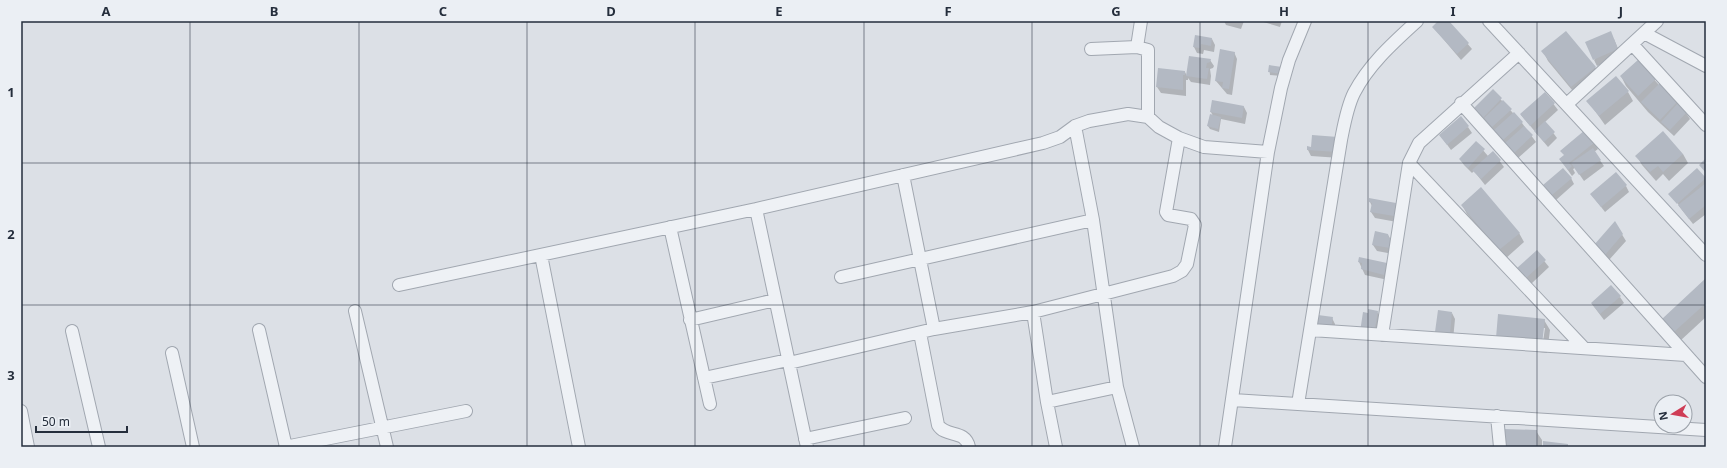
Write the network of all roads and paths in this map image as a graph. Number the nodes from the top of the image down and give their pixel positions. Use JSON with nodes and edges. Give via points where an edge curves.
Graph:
{"nodes":[{"id":1,"x":1141,"y":21,"type":"edge"},
{"id":2,"x":1305,"y":21,"type":"edge"},
{"id":3,"x":1417,"y":21,"type":"edge"},
{"id":4,"x":1489,"y":21,"type":"edge"},
{"id":5,"x":1657,"y":21,"type":"edge"},
{"id":6,"x":1644,"y":33,"type":"junction"},
{"id":7,"x":1632,"y":44,"type":"junction"},
{"id":8,"x":1137,"y":47,"type":"junction"},
{"id":9,"x":1091,"y":49,"type":"dead end"},
{"id":10,"x":1519,"y":53,"type":"junction"},
{"id":11,"x":1706,"y":66,"type":"edge"},
{"id":12,"x":1461,"y":103,"type":"junction"},
{"id":13,"x":1567,"y":104,"type":"junction"},
{"id":14,"x":1148,"y":117,"type":"junction"},
{"id":15,"x":1706,"y":125,"type":"edge"},
{"id":16,"x":1075,"y":126,"type":"junction"},
{"id":17,"x":1179,"y":138,"type":"junction"},
{"id":18,"x":1268,"y":152,"type":"junction"},
{"id":19,"x":1409,"y":163,"type":"junction"},
{"id":20,"x":903,"y":175,"type":"junction"},
{"id":21,"x":756,"y":208,"type":"junction"},
{"id":22,"x":1093,"y":220,"type":"junction"},
{"id":23,"x":670,"y":227,"type":"junction"},
{"id":24,"x":541,"y":254,"type":"junction"},
{"id":25,"x":1706,"y":255,"type":"edge"},
{"id":26,"x":920,"y":259,"type":"junction"},
{"id":27,"x":841,"y":277,"type":"dead end"},
{"id":28,"x":399,"y":285,"type":"dead end"},
{"id":29,"x":1104,"y":294,"type":"junction"},
{"id":30,"x":775,"y":300,"type":"junction"},
{"id":31,"x":355,"y":312,"type":"dead end"},
{"id":32,"x":1033,"y":312,"type":"junction"},
{"id":33,"x":690,"y":320,"type":"junction"},
{"id":34,"x":259,"y":330,"type":"dead end"},
{"id":35,"x":934,"y":330,"type":"junction"},
{"id":36,"x":1311,"y":330,"type":"junction"},
{"id":37,"x":72,"y":331,"type":"dead end"},
{"id":38,"x":920,"y":333,"type":"junction"},
{"id":39,"x":1382,"y":335,"type":"junction"},
{"id":40,"x":1584,"y":348,"type":"junction"},
{"id":41,"x":172,"y":353,"type":"dead end"},
{"id":42,"x":1686,"y":355,"type":"junction"},
{"id":43,"x":789,"y":361,"type":"junction"},
{"id":44,"x":1706,"y":377,"type":"edge"},
{"id":45,"x":704,"y":378,"type":"junction"},
{"id":46,"x":1117,"y":387,"type":"junction"},
{"id":47,"x":1233,"y":400,"type":"junction"},
{"id":48,"x":1046,"y":402,"type":"junction"},
{"id":49,"x":710,"y":404,"type":"dead end"},
{"id":50,"x":1298,"y":404,"type":"junction"},
{"id":51,"x":21,"y":411,"type":"edge"},
{"id":52,"x":466,"y":411,"type":"dead end"},
{"id":53,"x":1497,"y":416,"type":"junction"},
{"id":54,"x":905,"y":418,"type":"dead end"},
{"id":55,"x":382,"y":428,"type":"junction"},
{"id":56,"x":1706,"y":430,"type":"edge"},
{"id":57,"x":806,"y":443,"type":"edge"},
{"id":58,"x":28,"y":447,"type":"edge"},
{"id":59,"x":99,"y":447,"type":"edge"},
{"id":60,"x":193,"y":447,"type":"edge"},
{"id":61,"x":286,"y":447,"type":"edge"},
{"id":62,"x":387,"y":447,"type":"edge"},
{"id":63,"x":579,"y":447,"type":"edge"},
{"id":64,"x":969,"y":447,"type":"edge"},
{"id":65,"x":1056,"y":447,"type":"edge"},
{"id":66,"x":1133,"y":447,"type":"edge"},
{"id":67,"x":1225,"y":447,"type":"edge"},
{"id":68,"x":1500,"y":447,"type":"edge"}],
"edges":[{"from":1,"to":8,"type":"street"},
{"from":2,"to":18,"type":"street","via":[[1281,88]]},
{"from":3,"to":36,"type":"street","via":[[1368,70],[1354,94],[1341,140]]},
{"from":4,"to":10,"type":"street"},
{"from":5,"to":6,"type":"street"},
{"from":6,"to":7,"type":"street"},
{"from":6,"to":11,"type":"street"},
{"from":7,"to":13,"type":"street"},
{"from":7,"to":15,"type":"street"},
{"from":8,"to":9,"type":"street"},
{"from":8,"to":14,"type":"street","via":[[1145,48],[1149,54]]},
{"from":10,"to":12,"type":"street"},
{"from":10,"to":13,"type":"street"},
{"from":12,"to":19,"type":"street","via":[[1419,143]]},
{"from":12,"to":42,"type":"street"},
{"from":13,"to":25,"type":"street"},
{"from":14,"to":16,"type":"street","via":[[1128,114],[1109,116]]},
{"from":14,"to":17,"type":"street","via":[[1159,127]]},
{"from":16,"to":20,"type":"street","via":[[1060,137],[1043,142]]},
{"from":16,"to":22,"type":"street"},
{"from":17,"to":18,"type":"street","via":[[1204,147]]},
{"from":17,"to":29,"type":"street","via":[[1166,212],[1168,215],[1194,221],[1187,264],[1182,271],[1173,276]]},
{"from":18,"to":47,"type":"street"},
{"from":19,"to":39,"type":"street"},
{"from":19,"to":40,"type":"street"},
{"from":20,"to":21,"type":"street"},
{"from":20,"to":26,"type":"street"},
{"from":21,"to":23,"type":"street"},
{"from":21,"to":30,"type":"street"},
{"from":22,"to":26,"type":"street"},
{"from":22,"to":29,"type":"street"},
{"from":23,"to":24,"type":"street"},
{"from":23,"to":33,"type":"street"},
{"from":24,"to":28,"type":"street"},
{"from":24,"to":63,"type":"street"},
{"from":26,"to":27,"type":"street"},
{"from":26,"to":35,"type":"street"},
{"from":29,"to":32,"type":"street"},
{"from":29,"to":46,"type":"street"},
{"from":30,"to":33,"type":"street"},
{"from":30,"to":43,"type":"street"},
{"from":31,"to":55,"type":"street"},
{"from":32,"to":35,"type":"street"},
{"from":32,"to":48,"type":"street"},
{"from":33,"to":45,"type":"street"},
{"from":34,"to":61,"type":"street"},
{"from":35,"to":38,"type":"street"},
{"from":36,"to":39,"type":"street"},
{"from":36,"to":50,"type":"street"},
{"from":37,"to":59,"type":"street"},
{"from":38,"to":43,"type":"street"},
{"from":38,"to":64,"type":"street","via":[[938,425],[945,432],[962,435]]},
{"from":39,"to":40,"type":"street"},
{"from":40,"to":42,"type":"street"},
{"from":41,"to":60,"type":"street"},
{"from":42,"to":44,"type":"street"},
{"from":43,"to":45,"type":"street"},
{"from":43,"to":57,"type":"street"},
{"from":45,"to":49,"type":"street"},
{"from":46,"to":48,"type":"street"},
{"from":46,"to":66,"type":"street"},
{"from":47,"to":50,"type":"street"},
{"from":47,"to":67,"type":"street"},
{"from":48,"to":65,"type":"street"},
{"from":50,"to":53,"type":"street"},
{"from":51,"to":58,"type":"street"},
{"from":52,"to":55,"type":"street"},
{"from":53,"to":56,"type":"street"},
{"from":53,"to":68,"type":"street"},
{"from":54,"to":57,"type":"street"},
{"from":55,"to":61,"type":"street"},
{"from":55,"to":62,"type":"street"}]}
